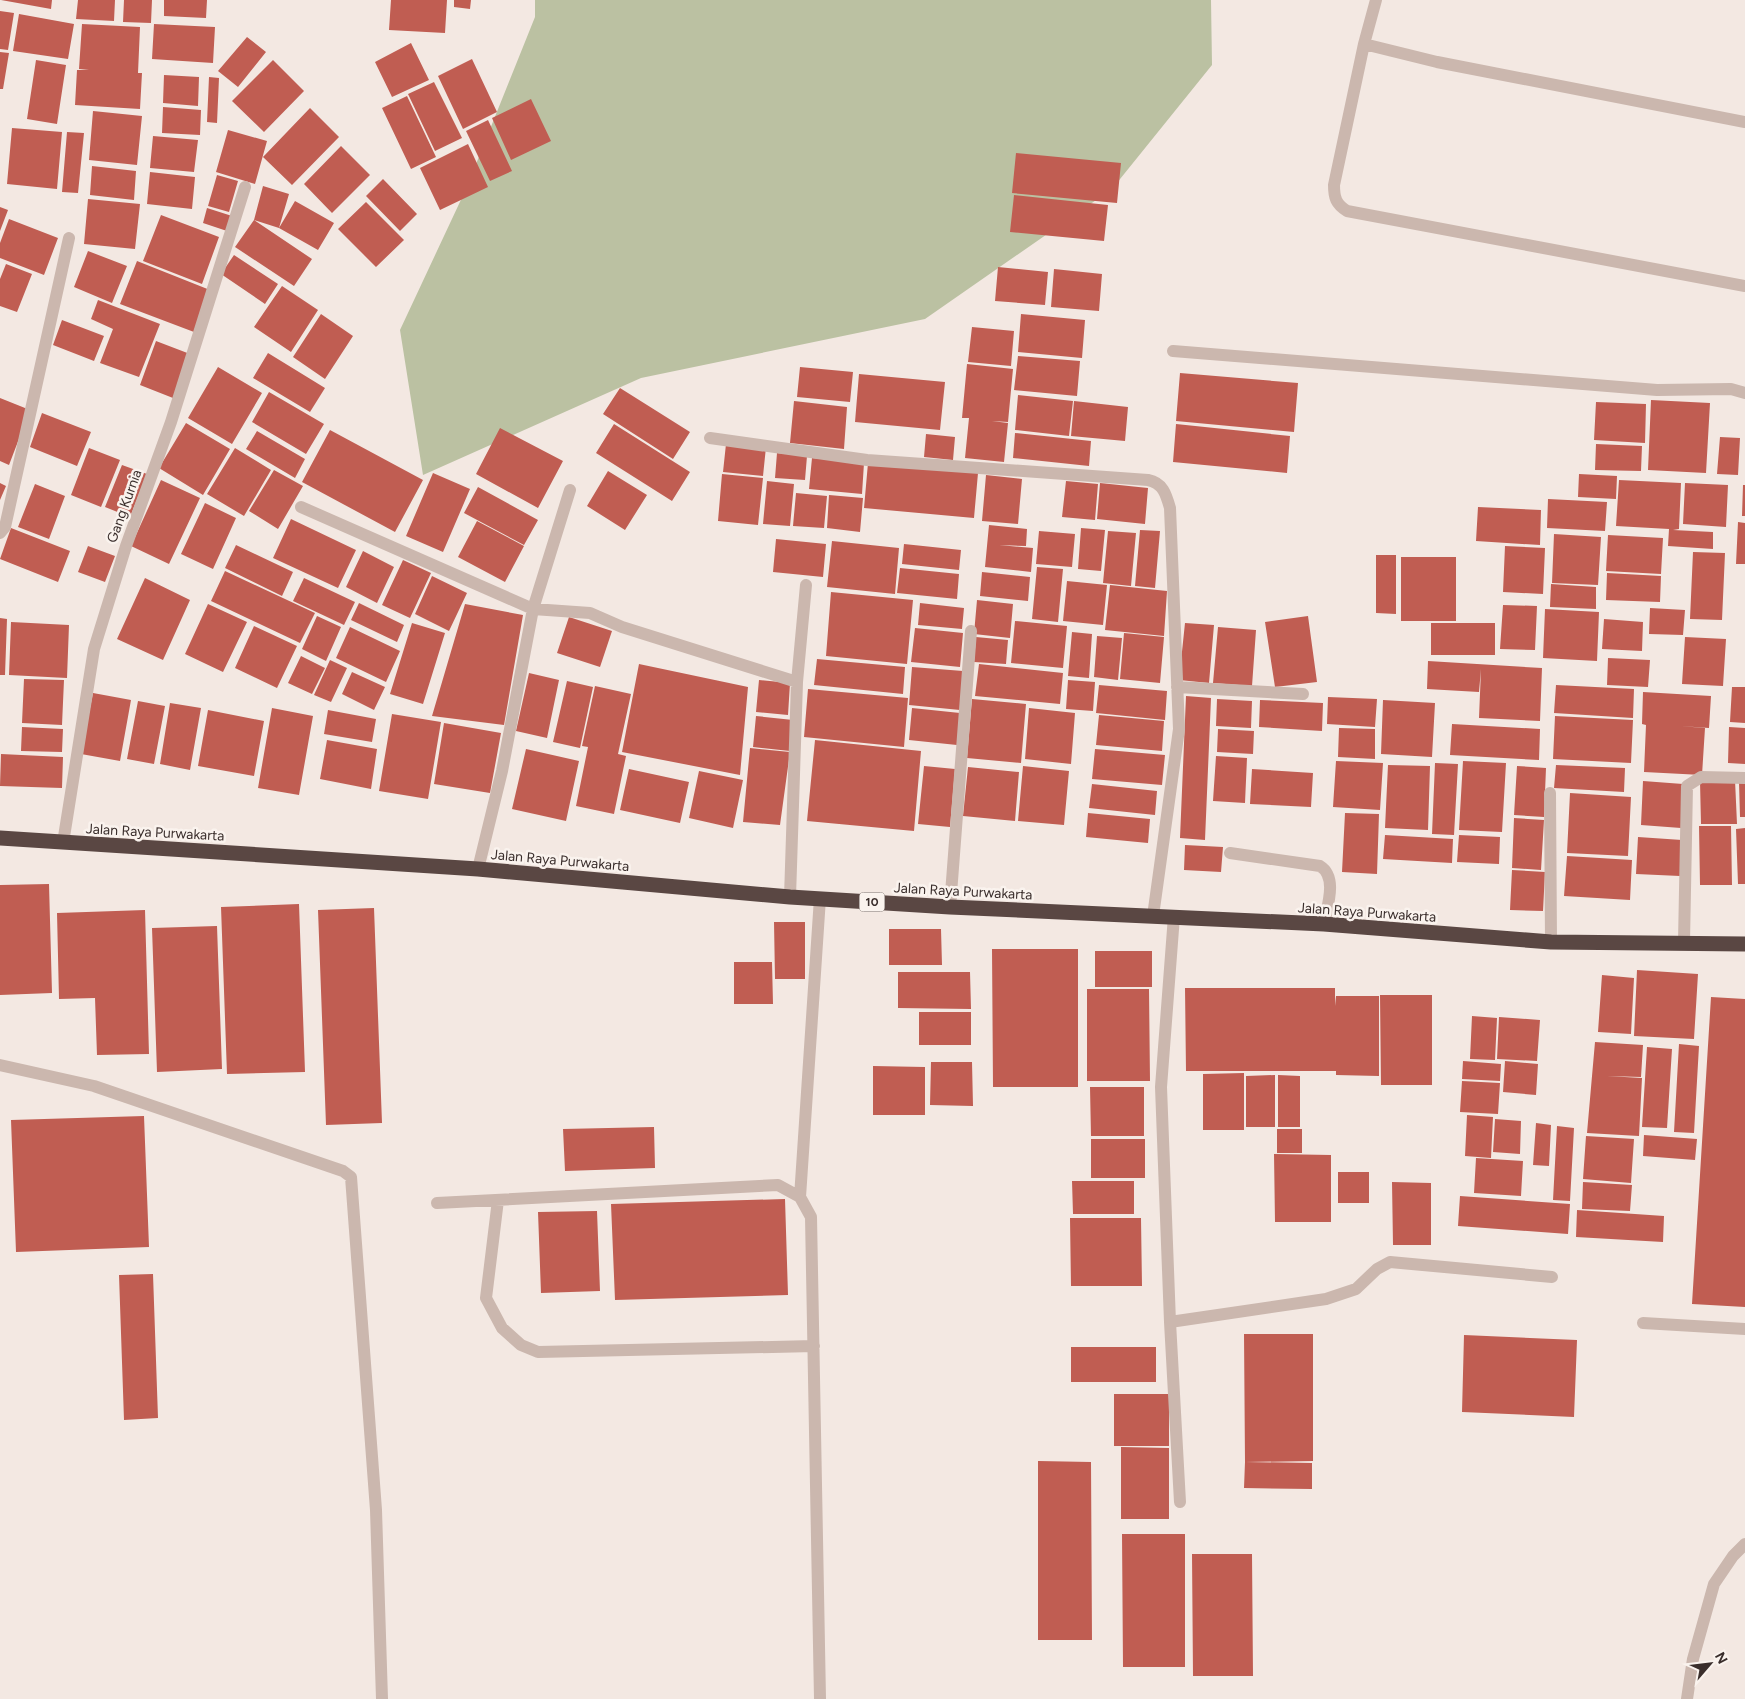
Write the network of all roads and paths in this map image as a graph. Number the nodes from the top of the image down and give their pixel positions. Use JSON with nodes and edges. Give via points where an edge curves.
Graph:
{"nodes":[{"id":1,"x":1376,"y":0,"type":"edge"},
{"id":2,"x":1364,"y":44,"type":"junction"},
{"id":3,"x":1745,"y":122,"type":"edge"},
{"id":4,"x":246,"y":187,"type":"dead end"},
{"id":5,"x":69,"y":238,"type":"dead end"},
{"id":6,"x":1745,"y":286,"type":"edge"},
{"id":7,"x":1173,"y":351,"type":"dead end"},
{"id":8,"x":1745,"y":393,"type":"edge"},
{"id":9,"x":710,"y":438,"type":"dead end"},
{"id":10,"x":570,"y":490,"type":"dead end"},
{"id":11,"x":301,"y":507,"type":"dead end"},
{"id":12,"x":0,"y":532,"type":"edge"},
{"id":13,"x":806,"y":585,"type":"dead end"},
{"id":14,"x":533,"y":609,"type":"junction"},
{"id":15,"x":971,"y":631,"type":"dead end"},
{"id":16,"x":797,"y":682,"type":"junction"},
{"id":17,"x":1178,"y":687,"type":"junction"},
{"id":18,"x":1303,"y":694,"type":"dead end"},
{"id":19,"x":1745,"y":778,"type":"edge"},
{"id":20,"x":1550,"y":793,"type":"dead end"},
{"id":21,"x":0,"y":838,"type":"edge"},
{"id":22,"x":63,"y":843,"type":"junction"},
{"id":23,"x":1230,"y":853,"type":"dead end"},
{"id":24,"x":478,"y":869,"type":"junction"},
{"id":25,"x":790,"y":897,"type":"junction"},
{"id":26,"x":820,"y":898,"type":"junction"},
{"id":27,"x":950,"y":907,"type":"junction"},
{"id":28,"x":1153,"y":916,"type":"junction"},
{"id":29,"x":1174,"y":916,"type":"junction"},
{"id":30,"x":1324,"y":924,"type":"junction"},
{"id":31,"x":1551,"y":942,"type":"junction"},
{"id":32,"x":1684,"y":942,"type":"junction"},
{"id":33,"x":1745,"y":944,"type":"edge"},
{"id":34,"x":0,"y":1065,"type":"edge"},
{"id":35,"x":800,"y":1197,"type":"junction"},
{"id":36,"x":498,"y":1200,"type":"junction"},
{"id":37,"x":437,"y":1203,"type":"dead end"},
{"id":38,"x":1552,"y":1277,"type":"dead end"},
{"id":39,"x":1170,"y":1322,"type":"junction"},
{"id":40,"x":1643,"y":1323,"type":"dead end"},
{"id":41,"x":1745,"y":1329,"type":"edge"},
{"id":42,"x":814,"y":1346,"type":"junction"},
{"id":43,"x":1180,"y":1502,"type":"dead end"},
{"id":44,"x":1745,"y":1544,"type":"edge"},
{"id":45,"x":382,"y":1699,"type":"edge"},
{"id":46,"x":820,"y":1699,"type":"edge"},
{"id":47,"x":1687,"y":1699,"type":"edge"}],
"edges":[{"from":1,"to":2,"type":"street"},
{"from":2,"to":3,"type":"street","via":[[1437,62]]},
{"from":2,"to":6,"type":"street","via":[[1334,185],[1334,198],[1339,206],[1347,211]]},
{"from":4,"to":22,"type":"street","name":"Gang Kurnia","via":[[94,649]]},
{"from":5,"to":12,"type":"street","via":[[24,448],[5,527]]},
{"from":7,"to":8,"type":"street","via":[[1657,390],[1731,389]]},
{"from":9,"to":17,"type":"street","via":[[867,460],[1158,483],[1166,493],[1170,508]]},
{"from":10,"to":14,"type":"street"},
{"from":11,"to":14,"type":"street"},
{"from":13,"to":16,"type":"street"},
{"from":14,"to":16,"type":"street","via":[[590,613],[622,627]]},
{"from":14,"to":24,"type":"street","via":[[502,771]]},
{"from":15,"to":27,"type":"street"},
{"from":16,"to":25,"type":"street"},
{"from":17,"to":18,"type":"street"},
{"from":17,"to":28,"type":"street","via":[[1178,729]]},
{"from":19,"to":32,"type":"street","via":[[1701,777],[1687,786]]},
{"from":20,"to":31,"type":"street"},
{"from":21,"to":22,"type":"highway","name":"Jalan Raya Purwakarta","number":"10"},
{"from":22,"to":24,"type":"highway","name":"Jalan Raya Purwakarta","number":"10"},
{"from":23,"to":30,"type":"street","via":[[1326,869],[1331,879]]},
{"from":24,"to":25,"type":"highway","name":"Jalan Raya Purwakarta","number":"10"},
{"from":25,"to":26,"type":"highway","name":"Jalan Raya Purwakarta","number":"10"},
{"from":26,"to":27,"type":"highway","name":"Jalan Raya Purwakarta","number":"10"},
{"from":26,"to":35,"type":"street"},
{"from":27,"to":28,"type":"highway","name":"Jalan Raya Purwakarta","number":"10"},
{"from":28,"to":29,"type":"highway","name":"Jalan Raya Purwakarta","number":"10"},
{"from":29,"to":30,"type":"highway","name":"Jalan Raya Purwakarta","number":"10"},
{"from":29,"to":39,"type":"street","via":[[1161,1087]]},
{"from":30,"to":31,"type":"highway","name":"Jalan Raya Purwakarta","number":"10"},
{"from":31,"to":32,"type":"highway","name":"Jalan Raya Purwakarta","number":"10"},
{"from":32,"to":33,"type":"highway","name":"Jalan Raya Purwakarta","number":"10"},
{"from":34,"to":45,"type":"street","via":[[94,1086],[343,1171],[351,1177],[376,1510]]},
{"from":35,"to":36,"type":"street","via":[[778,1185]]},
{"from":35,"to":42,"type":"street","via":[[811,1216]]},
{"from":36,"to":37,"type":"street"},
{"from":36,"to":42,"type":"street","via":[[486,1298],[502,1328],[521,1344],[538,1352]]},
{"from":38,"to":39,"type":"street","via":[[1390,1262],[1356,1289],[1326,1299]]},
{"from":39,"to":43,"type":"street"},
{"from":40,"to":41,"type":"street"},
{"from":42,"to":46,"type":"street"},
{"from":44,"to":47,"type":"street","via":[[1732,1556],[1714,1584],[1693,1659]]}]}
